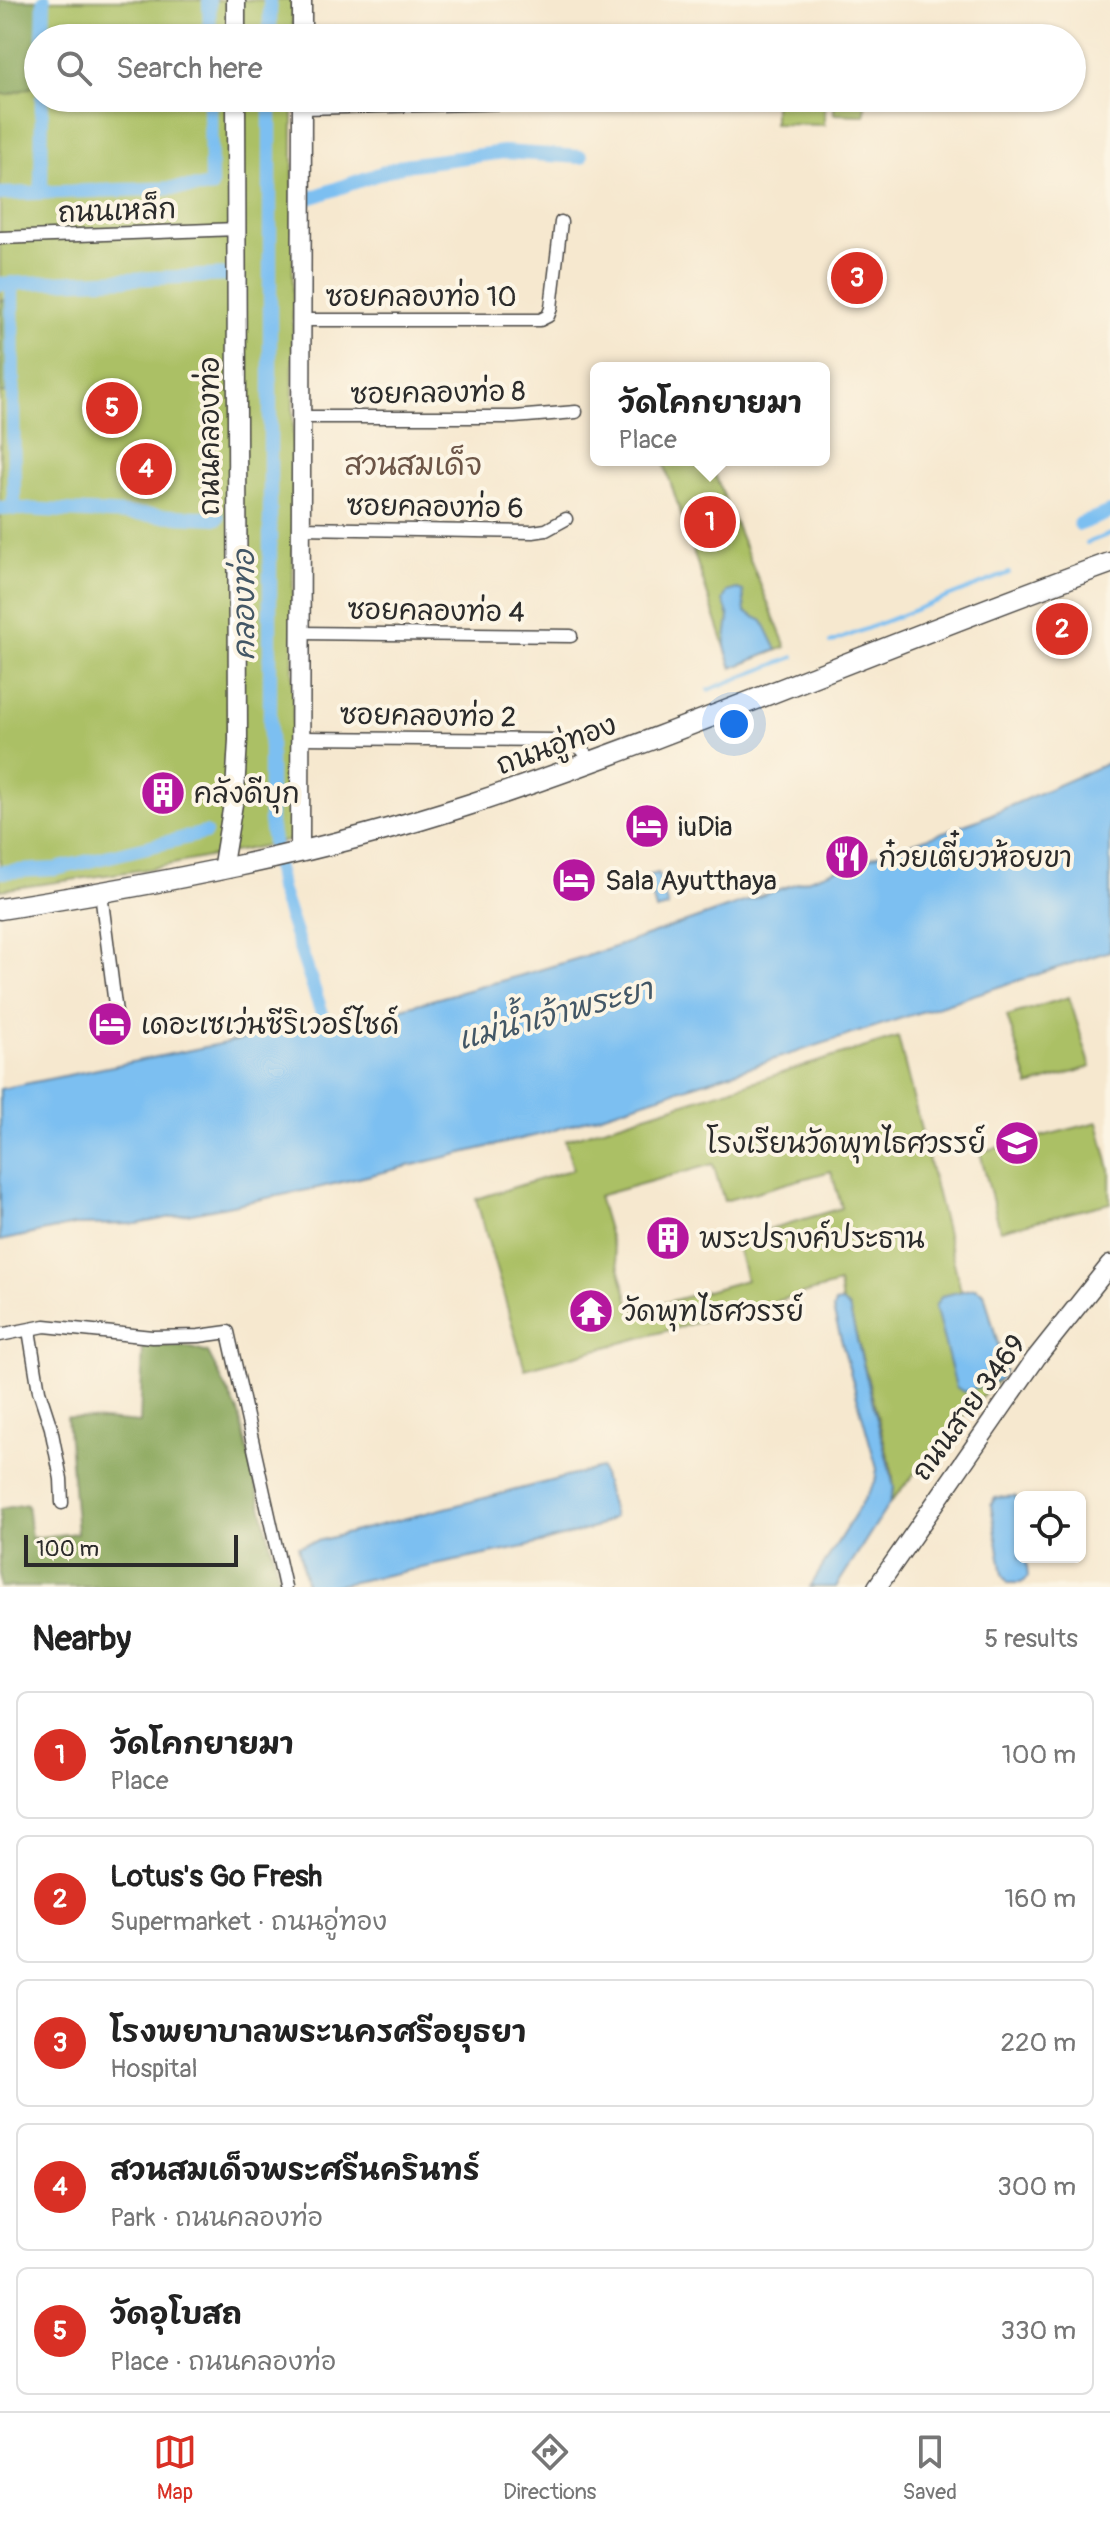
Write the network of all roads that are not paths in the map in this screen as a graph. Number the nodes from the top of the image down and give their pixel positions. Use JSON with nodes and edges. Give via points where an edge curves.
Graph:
{"nodes":[{"id":1,"x":236,"y":0,"type":"edge"},
{"id":2,"x":302,"y":0,"type":"edge"},
{"id":3,"x":236,"y":24,"type":"edge"},
{"id":4,"x":302,"y":24,"type":"edge"},
{"id":5,"x":236,"y":112,"type":"edge"},
{"id":6,"x":302,"y":112,"type":"edge"},
{"id":7,"x":561,"y":222,"type":"dead end"},
{"id":8,"x":237,"y":229,"type":"junction"},
{"id":9,"x":0,"y":238,"type":"edge"},
{"id":10,"x":301,"y":320,"type":"junction"},
{"id":11,"x":576,"y":412,"type":"dead end"},
{"id":12,"x":301,"y":417,"type":"junction"},
{"id":13,"x":566,"y":519,"type":"dead end"},
{"id":14,"x":300,"y":528,"type":"junction"},
{"id":15,"x":1110,"y":563,"type":"edge"},
{"id":16,"x":300,"y":633,"type":"junction"},
{"id":17,"x":571,"y":636,"type":"dead end"},
{"id":18,"x":300,"y":738,"type":"junction"},
{"id":19,"x":592,"y":761,"type":"junction"},
{"id":20,"x":295,"y":852,"type":"junction"},
{"id":21,"x":222,"y":870,"type":"junction"},
{"id":22,"x":101,"y":893,"type":"junction"},
{"id":23,"x":0,"y":909,"type":"edge"},
{"id":24,"x":116,"y":1013,"type":"dead end"},
{"id":25,"x":1110,"y":1265,"type":"edge"},
{"id":26,"x":29,"y":1330,"type":"junction"},
{"id":27,"x":0,"y":1335,"type":"edge"},
{"id":28,"x":62,"y":1503,"type":"dead end"},
{"id":29,"x":285,"y":1587,"type":"edge"},
{"id":30,"x":877,"y":1587,"type":"edge"}],
"edges":[{"from":1,"to":3,"type":"street"},
{"from":2,"to":4,"type":"street"},
{"from":5,"to":8,"type":"street","name":"ถนนคลองท่อ"},
{"from":6,"to":10,"type":"street"},
{"from":7,"to":10,"type":"street","name":"ซอยคลองท่อ 10","via":[[551,308],[540,320]]},
{"from":8,"to":9,"type":"street","name":"ถนนเหล็ก"},
{"from":8,"to":21,"type":"street","name":"ถนนคลองท่อ","via":[[238,740]]},
{"from":10,"to":12,"type":"street"},
{"from":11,"to":12,"type":"street","name":"ซอยคลองท่อ 8"},
{"from":12,"to":14,"type":"street"},
{"from":13,"to":14,"type":"street","name":"ซอยคลองท่อ 6","via":[[533,532]]},
{"from":14,"to":16,"type":"street"},
{"from":15,"to":19,"type":"main road","name":"ถนนอู่ทอง"},
{"from":16,"to":17,"type":"street","name":"ซอยคลองท่อ 4"},
{"from":16,"to":18,"type":"street"},
{"from":18,"to":19,"type":"street","name":"ซอยคลองท่อ 2","via":[[556,740],[577,744]]},
{"from":18,"to":20,"type":"street"},
{"from":19,"to":20,"type":"main road","name":"ถนนอู่ทอง","via":[[469,804]]},
{"from":20,"to":21,"type":"main road","name":"ถนนอู่ทอง"},
{"from":21,"to":22,"type":"main road","name":"ถนนอู่ทอง"},
{"from":22,"to":23,"type":"main road","name":"ถนนอู่ทอง"},
{"from":22,"to":24,"type":"street"},
{"from":25,"to":30,"type":"street","name":"ถนนสาย 3469","via":[[1036,1358]]},
{"from":26,"to":27,"type":"street"},
{"from":26,"to":28,"type":"street"},
{"from":26,"to":29,"type":"street","via":[[63,1326],[152,1337],[228,1332]]}]}
